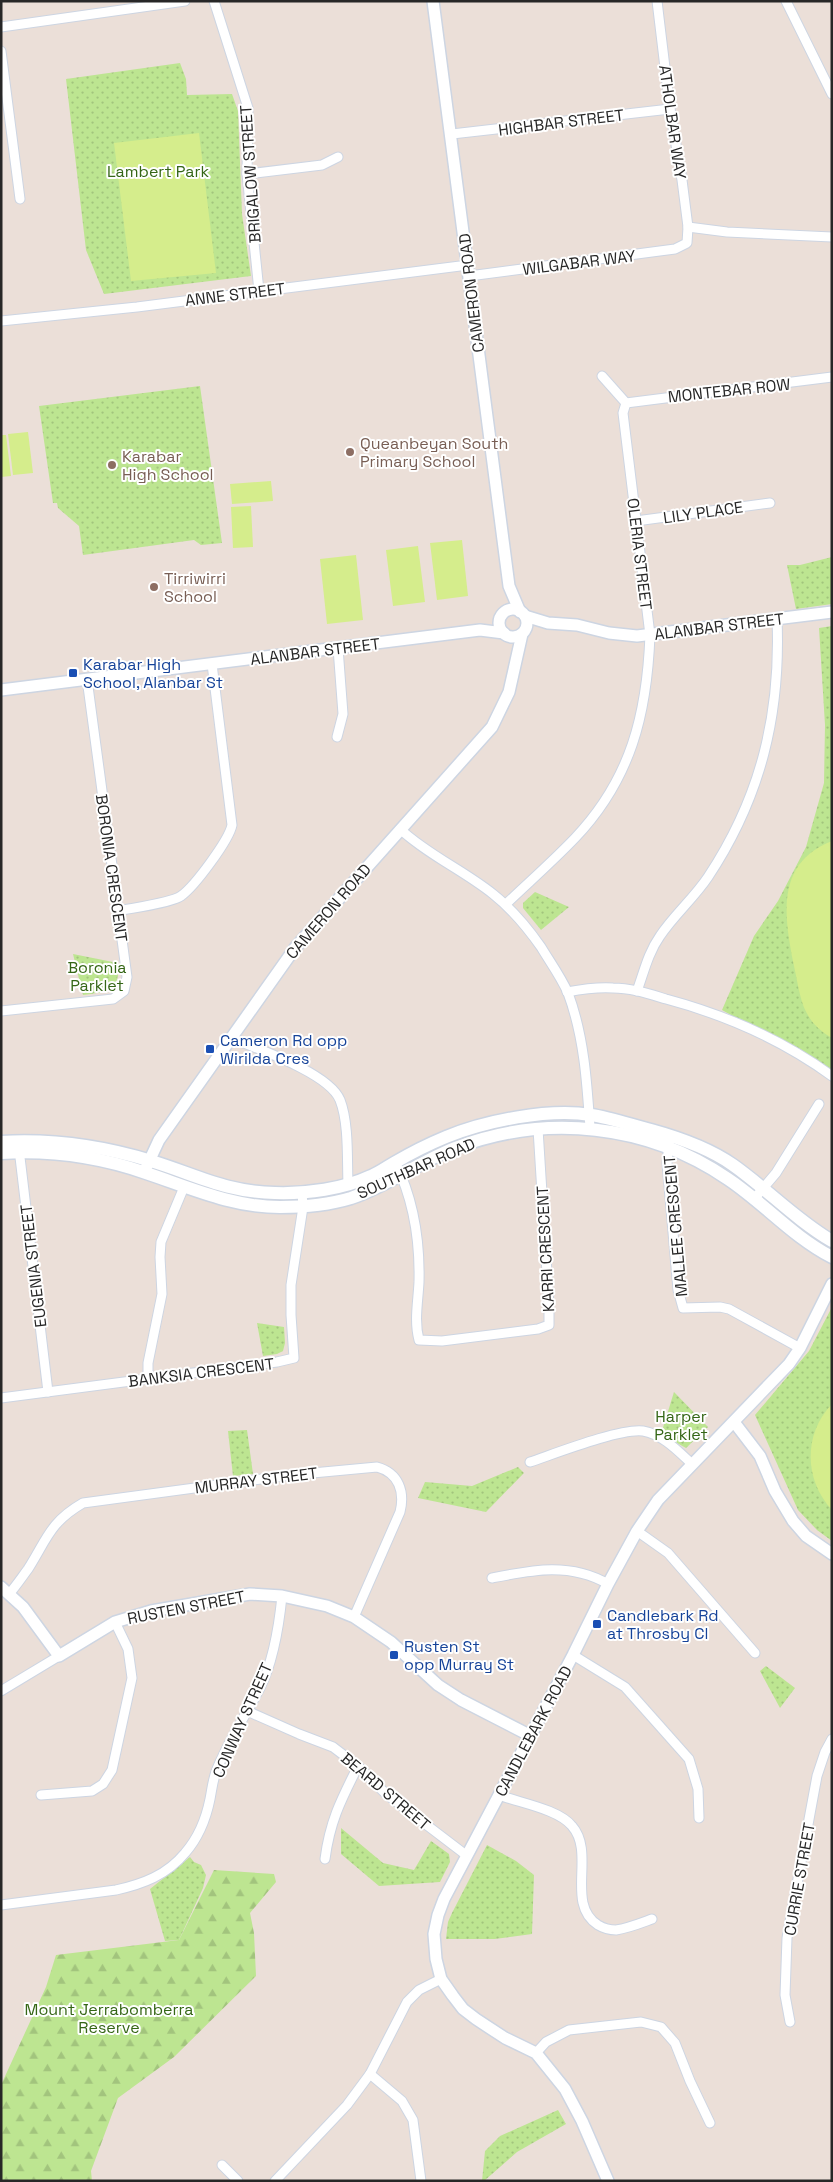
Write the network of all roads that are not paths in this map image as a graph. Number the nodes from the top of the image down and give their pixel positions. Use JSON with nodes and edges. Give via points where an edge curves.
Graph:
{"nodes":[{"id":1,"x":185,"y":1,"type":"edge"},
{"id":2,"x":214,"y":1,"type":"edge"},
{"id":3,"x":433,"y":1,"type":"edge"},
{"id":4,"x":657,"y":1,"type":"edge"},
{"id":5,"x":786,"y":1,"type":"edge"},
{"id":6,"x":1,"y":26,"type":"edge"},
{"id":7,"x":1,"y":51,"type":"edge"},
{"id":8,"x":832,"y":94,"type":"edge"},
{"id":9,"x":670,"y":109,"type":"junction"},
{"id":10,"x":452,"y":134,"type":"junction"},
{"id":11,"x":338,"y":157,"type":"dead end"},
{"id":12,"x":247,"y":174,"type":"junction"},
{"id":13,"x":20,"y":199,"type":"dead end"},
{"id":14,"x":688,"y":227,"type":"junction"},
{"id":15,"x":832,"y":236,"type":"edge"},
{"id":16,"x":687,"y":242,"type":"joint"},
{"id":17,"x":469,"y":270,"type":"junction"},
{"id":18,"x":259,"y":291,"type":"junction"},
{"id":19,"x":1,"y":321,"type":"edge"},
{"id":20,"x":602,"y":376,"type":"dead end"},
{"id":21,"x":832,"y":377,"type":"edge"},
{"id":22,"x":626,"y":403,"type":"junction"},
{"id":23,"x":770,"y":503,"type":"dead end"},
{"id":24,"x":636,"y":521,"type":"junction"},
{"id":25,"x":508,"y":586,"type":"junction"},
{"id":26,"x":832,"y":612,"type":"edge"},
{"id":27,"x":523,"y":614,"type":"junction"},
{"id":28,"x":502,"y":616,"type":"junction"},
{"id":29,"x":778,"y":619,"type":"junction"},
{"id":30,"x":548,"y":623,"type":"junction"},
{"id":31,"x":480,"y":630,"type":"junction"},
{"id":32,"x":524,"y":632,"type":"junction"},
{"id":33,"x":506,"y":634,"type":"junction"},
{"id":34,"x":650,"y":636,"type":"junction"},
{"id":35,"x":338,"y":648,"type":"junction"},
{"id":36,"x":516,"y":659,"type":"junction"},
{"id":37,"x":212,"y":664,"type":"junction"},
{"id":38,"x":87,"y":679,"type":"junction"},
{"id":39,"x":1,"y":690,"type":"edge"},
{"id":40,"x":337,"y":737,"type":"dead end"},
{"id":41,"x":400,"y":829,"type":"junction"},
{"id":42,"x":506,"y":904,"type":"junction"},
{"id":43,"x":118,"y":911,"type":"junction"},
{"id":44,"x":637,"y":991,"type":"junction"},
{"id":45,"x":568,"y":992,"type":"junction"},
{"id":46,"x":2,"y":1008,"type":"edge"},
{"id":47,"x":231,"y":1038,"type":"junction"},
{"id":48,"x":832,"y":1076,"type":"edge"},
{"id":49,"x":819,"y":1104,"type":"dead end"},
{"id":50,"x":589,"y":1114,"type":"junction"},
{"id":51,"x":590,"y":1128,"type":"junction"},
{"id":52,"x":538,"y":1129,"type":"junction"},
{"id":53,"x":669,"y":1141,"type":"junction"},
{"id":54,"x":1,"y":1142,"type":"edge"},
{"id":55,"x":19,"y":1146,"type":"junction"},
{"id":56,"x":1,"y":1153,"type":"edge"},
{"id":57,"x":148,"y":1160,"type":"junction"},
{"id":58,"x":396,"y":1162,"type":"junction"},
{"id":59,"x":144,"y":1172,"type":"junction"},
{"id":60,"x":402,"y":1175,"type":"junction"},
{"id":61,"x":348,"y":1184,"type":"junction"},
{"id":62,"x":184,"y":1187,"type":"junction"},
{"id":63,"x":764,"y":1189,"type":"junction"},
{"id":64,"x":302,"y":1192,"type":"junction"},
{"id":65,"x":754,"y":1199,"type":"junction"},
{"id":66,"x":303,"y":1207,"type":"junction"},
{"id":67,"x":832,"y":1241,"type":"edge"},
{"id":68,"x":832,"y":1257,"type":"edge"},
{"id":69,"x":832,"y":1284,"type":"edge"},
{"id":70,"x":800,"y":1348,"type":"junction"},
{"id":71,"x":148,"y":1378,"type":"junction"},
{"id":72,"x":48,"y":1392,"type":"junction"},
{"id":73,"x":1,"y":1398,"type":"edge"},
{"id":74,"x":734,"y":1422,"type":"junction"},
{"id":75,"x":530,"y":1462,"type":"dead end"},
{"id":76,"x":691,"y":1463,"type":"junction"},
{"id":77,"x":637,"y":1531,"type":"junction"},
{"id":78,"x":832,"y":1554,"type":"edge"},
{"id":79,"x":492,"y":1578,"type":"dead end"},
{"id":80,"x":608,"y":1584,"type":"junction"},
{"id":81,"x":5,"y":1591,"type":"edge"},
{"id":82,"x":282,"y":1596,"type":"junction"},
{"id":83,"x":354,"y":1617,"type":"junction"},
{"id":84,"x":115,"y":1622,"type":"junction"},
{"id":85,"x":756,"y":1654,"type":"dead end"},
{"id":86,"x":573,"y":1655,"type":"junction"},
{"id":87,"x":59,"y":1656,"type":"junction"},
{"id":88,"x":1,"y":1691,"type":"edge"},
{"id":89,"x":247,"y":1711,"type":"junction"},
{"id":90,"x":529,"y":1735,"type":"junction"},
{"id":91,"x":832,"y":1739,"type":"edge"},
{"id":92,"x":358,"y":1766,"type":"junction"},
{"id":93,"x":40,"y":1795,"type":"dead end"},
{"id":94,"x":499,"y":1795,"type":"junction"},
{"id":95,"x":698,"y":1818,"type":"dead end"},
{"id":96,"x":466,"y":1855,"type":"junction"},
{"id":97,"x":325,"y":1859,"type":"dead end"},
{"id":98,"x":1,"y":1905,"type":"edge"},
{"id":99,"x":652,"y":1919,"type":"dead end"},
{"id":100,"x":441,"y":1979,"type":"junction"},
{"id":101,"x":790,"y":2022,"type":"dead end"},
{"id":102,"x":536,"y":2054,"type":"junction"},
{"id":103,"x":370,"y":2074,"type":"junction"},
{"id":104,"x":710,"y":2123,"type":"dead end"},
{"id":105,"x":222,"y":2164,"type":"dead end"},
{"id":106,"x":238,"y":2181,"type":"edge"},
{"id":107,"x":275,"y":2181,"type":"edge"},
{"id":108,"x":420,"y":2181,"type":"edge"},
{"id":109,"x":608,"y":2181,"type":"edge"}],
"edges":[{"from":1,"to":6,"type":"street"},
{"from":2,"to":12,"type":"street","name":"BRIGALOW STREET","via":[[248,108]]},
{"from":3,"to":10,"type":"street","name":"CAMERON ROAD"},
{"from":4,"to":9,"type":"street","name":"ATHOLBAR WAY"},
{"from":5,"to":8,"type":"street"},
{"from":7,"to":13,"type":"street"},
{"from":9,"to":10,"type":"street","name":"HIGHBAR STREET"},
{"from":9,"to":14,"type":"street","name":"ATHOLBAR WAY"},
{"from":10,"to":17,"type":"street","name":"CAMERON ROAD"},
{"from":11,"to":12,"type":"street","via":[[322,165]]},
{"from":12,"to":18,"type":"street","name":"BRIGALOW STREET"},
{"from":14,"to":15,"type":"street","via":[[727,232]]},
{"from":14,"to":16,"type":"street","name":"ATHOLBAR WAY"},
{"from":16,"to":17,"type":"street","name":"WILGABAR WAY","via":[[675,249]]},
{"from":17,"to":18,"type":"street","name":"ANNE STREET"},
{"from":17,"to":25,"type":"street","name":"CAMERON ROAD"},
{"from":18,"to":19,"type":"street","name":"ANNE STREET"},
{"from":20,"to":22,"type":"street"},
{"from":21,"to":22,"type":"street","name":"MONTEBAR ROW"},
{"from":22,"to":24,"type":"street","name":"OLERIA STREET","via":[[623,413]]},
{"from":23,"to":24,"type":"street","name":"LILY PLACE"},
{"from":24,"to":34,"type":"street","name":"OLERIA STREET"},
{"from":25,"to":27,"type":"street","name":"CAMERON ROAD"},
{"from":25,"to":28,"type":"street","name":"CAMERON ROAD"},
{"from":26,"to":29,"type":"street","name":"ALANBAR STREET"},
{"from":27,"to":28,"type":"street","via":[[512,610]]},
{"from":27,"to":30,"type":"street","name":"ALANBAR STREET"},
{"from":27,"to":32,"type":"street","via":[[527,621]]},
{"from":28,"to":31,"type":"street","name":"ALANBAR STREET"},
{"from":28,"to":33,"type":"street","via":[[500,626]]},
{"from":29,"to":34,"type":"street","name":"ALANBAR STREET"},
{"from":29,"to":44,"type":"street","via":[[779,652],[772,717],[761,772],[748,807],[707,880],[661,935],[646,960]]},
{"from":30,"to":32,"type":"street","name":"ALANBAR STREET"},
{"from":30,"to":34,"type":"street","name":"ALANBAR STREET"},
{"from":31,"to":33,"type":"street","name":"ALANBAR STREET"},
{"from":31,"to":35,"type":"street","name":"ALANBAR STREET"},
{"from":32,"to":33,"type":"street","via":[[517,636]]},
{"from":32,"to":36,"type":"street","name":"CAMERON ROAD"},
{"from":33,"to":36,"type":"street"},
{"from":34,"to":42,"type":"street","name":"OLERIA STREET","via":[[641,718],[627,759],[609,793],[575,837]]},
{"from":35,"to":37,"type":"street","name":"ALANBAR STREET"},
{"from":35,"to":40,"type":"street","via":[[343,708]]},
{"from":36,"to":41,"type":"street","name":"CAMERON ROAD","via":[[509,692],[492,728]]},
{"from":37,"to":38,"type":"street","name":"ALANBAR STREET"},
{"from":37,"to":43,"type":"street","via":[[231,816],[230,834],[181,896]]},
{"from":38,"to":39,"type":"street","name":"ALANBAR STREET"},
{"from":38,"to":43,"type":"street","name":"BORONIA CRESCENT"},
{"from":41,"to":42,"type":"street"},
{"from":41,"to":47,"type":"street","name":"CAMERON ROAD","via":[[295,948]]},
{"from":42,"to":45,"type":"street","via":[[531,932]]},
{"from":43,"to":46,"type":"street","name":"BORONIA CRESCENT","via":[[127,977],[124,991],[113,999]]},
{"from":44,"to":45,"type":"street","via":[[588,988]]},
{"from":44,"to":48,"type":"street","via":[[737,1022]]},
{"from":45,"to":50,"type":"street","via":[[580,1035]]},
{"from":47,"to":57,"type":"street","name":"CAMERON ROAD"},
{"from":47,"to":61,"type":"street","via":[[310,1072],[332,1087],[343,1112]]},
{"from":49,"to":63,"type":"street"},
{"from":50,"to":51,"type":"street"},
{"from":50,"to":53,"type":"main road","name":"SOUTHBAR ROAD"},
{"from":50,"to":58,"type":"main road","name":"SOUTHBAR ROAD","via":[[533,1116],[488,1123],[447,1136]]},
{"from":51,"to":52,"type":"main road","name":"SOUTHBAR ROAD"},
{"from":51,"to":53,"type":"main road","name":"SOUTHBAR ROAD"},
{"from":52,"to":60,"type":"main road","name":"SOUTHBAR ROAD","via":[[471,1142]]},
{"from":52,"to":60,"type":"street","name":"KARRI CRESCENT","via":[[549,1325],[527,1331],[442,1341],[419,1340],[416,1320],[417,1233]]},
{"from":53,"to":63,"type":"main road","name":"SOUTHBAR ROAD","via":[[718,1156]]},
{"from":53,"to":65,"type":"main road","name":"SOUTHBAR ROAD"},
{"from":53,"to":70,"type":"street","name":"MALLEE CRESCENT","via":[[667,1163],[678,1290],[683,1308],[726,1308]]},
{"from":54,"to":55,"type":"main road","name":"SOUTHBAR ROAD"},
{"from":55,"to":56,"type":"main road","name":"SOUTHBAR ROAD"},
{"from":55,"to":57,"type":"main road","name":"SOUTHBAR ROAD","via":[[74,1144]]},
{"from":55,"to":59,"type":"main road","name":"SOUTHBAR ROAD"},
{"from":55,"to":72,"type":"street","name":"EUGENIA STREET"},
{"from":57,"to":59,"type":"street","name":"CAMERON ROAD"},
{"from":57,"to":64,"type":"main road","name":"SOUTHBAR ROAD","via":[[236,1190]]},
{"from":58,"to":60,"type":"street","name":"KARRI CRESCENT"},
{"from":58,"to":61,"type":"main road","name":"SOUTHBAR ROAD","via":[[372,1176]]},
{"from":59,"to":62,"type":"main road","name":"SOUTHBAR ROAD"},
{"from":60,"to":66,"type":"main road","name":"SOUTHBAR ROAD","via":[[351,1198]]},
{"from":61,"to":64,"type":"main road","name":"SOUTHBAR ROAD"},
{"from":62,"to":66,"type":"main road","name":"SOUTHBAR ROAD","via":[[253,1206]]},
{"from":62,"to":71,"type":"street","via":[[161,1242],[162,1301],[148,1363]]},
{"from":63,"to":65,"type":"street"},
{"from":63,"to":67,"type":"main road","name":"SOUTHBAR ROAD","via":[[816,1232]]},
{"from":64,"to":66,"type":"street","name":"BANKSIA CRESCENT"},
{"from":65,"to":68,"type":"main road","name":"SOUTHBAR ROAD","via":[[803,1240]]},
{"from":66,"to":71,"type":"street","name":"BANKSIA CRESCENT","via":[[291,1285],[294,1358]]},
{"from":69,"to":70,"type":"street","name":"CANDLEBARK ROAD"},
{"from":70,"to":74,"type":"street","name":"CANDLEBARK ROAD"},
{"from":71,"to":72,"type":"street","name":"BANKSIA CRESCENT"},
{"from":72,"to":73,"type":"street","name":"BANKSIA CRESCENT"},
{"from":74,"to":76,"type":"street","name":"CANDLEBARK ROAD"},
{"from":74,"to":78,"type":"street","via":[[760,1456],[793,1521],[806,1536]]},
{"from":75,"to":76,"type":"street","via":[[625,1432],[643,1432],[675,1448]]},
{"from":76,"to":77,"type":"street","name":"CANDLEBARK ROAD","via":[[658,1500]]},
{"from":77,"to":80,"type":"street","name":"CANDLEBARK ROAD"},
{"from":77,"to":85,"type":"street","via":[[668,1552]]},
{"from":79,"to":80,"type":"street","via":[[538,1569],[557,1569],[590,1574]]},
{"from":80,"to":86,"type":"street","name":"CANDLEBARK ROAD"},
{"from":81,"to":83,"type":"street","name":"MURRAY STREET","via":[[28,1568],[51,1529],[83,1503],[291,1475],[377,1467],[396,1479],[402,1501]]},
{"from":81,"to":87,"type":"street","via":[[35,1622]]},
{"from":82,"to":83,"type":"street","name":"RUSTEN STREET","via":[[327,1606]]},
{"from":82,"to":84,"type":"street","name":"RUSTEN STREET","via":[[250,1594],[213,1599]]},
{"from":82,"to":89,"type":"street","name":"CONWAY STREET","via":[[272,1652],[261,1686]]},
{"from":83,"to":90,"type":"street","name":"RUSTEN STREET","via":[[391,1642],[438,1685]]},
{"from":84,"to":87,"type":"street","name":"RUSTEN STREET"},
{"from":84,"to":93,"type":"street","via":[[128,1648],[132,1678],[112,1770],[103,1784],[92,1791]]},
{"from":86,"to":90,"type":"street","name":"CANDLEBARK ROAD"},
{"from":86,"to":95,"type":"street","via":[[625,1687],[689,1759],[698,1788]]},
{"from":87,"to":88,"type":"street","name":"RUSTEN STREET"},
{"from":89,"to":92,"type":"street","name":"BEARD STREET","via":[[333,1747]]},
{"from":89,"to":98,"type":"street","name":"CONWAY STREET","via":[[216,1772],[201,1830],[185,1854],[171,1867],[148,1881],[116,1890]]},
{"from":90,"to":94,"type":"street","name":"CANDLEBARK ROAD"},
{"from":91,"to":101,"type":"street","name":"CURRIE STREET","via":[[824,1752],[817,1776],[787,1938],[784,1995]]},
{"from":92,"to":96,"type":"street","name":"BEARD STREET","via":[[386,1794]]},
{"from":92,"to":97,"type":"street","via":[[336,1810],[328,1834]]},
{"from":94,"to":96,"type":"street","name":"CANDLEBARK ROAD"},
{"from":94,"to":99,"type":"street","via":[[557,1814],[572,1826],[579,1837],[583,1901],[592,1921],[603,1928],[615,1930]]},
{"from":96,"to":100,"type":"street","name":"CANDLEBARK ROAD","via":[[438,1915],[434,1934]]},
{"from":100,"to":102,"type":"street","name":"CANDLEBARK ROAD","via":[[463,2009],[505,2038]]},
{"from":100,"to":103,"type":"street","via":[[419,1990],[407,2002]]},
{"from":102,"to":104,"type":"street","via":[[546,2042],[569,2030],[641,2022],[661,2027],[676,2043]]},
{"from":102,"to":109,"type":"street","name":"CANDLEBARK ROAD","via":[[564,2089]]},
{"from":103,"to":107,"type":"street","via":[[347,2105]]},
{"from":103,"to":108,"type":"street","via":[[402,2101],[413,2120]]},
{"from":105,"to":106,"type":"street"}]}
